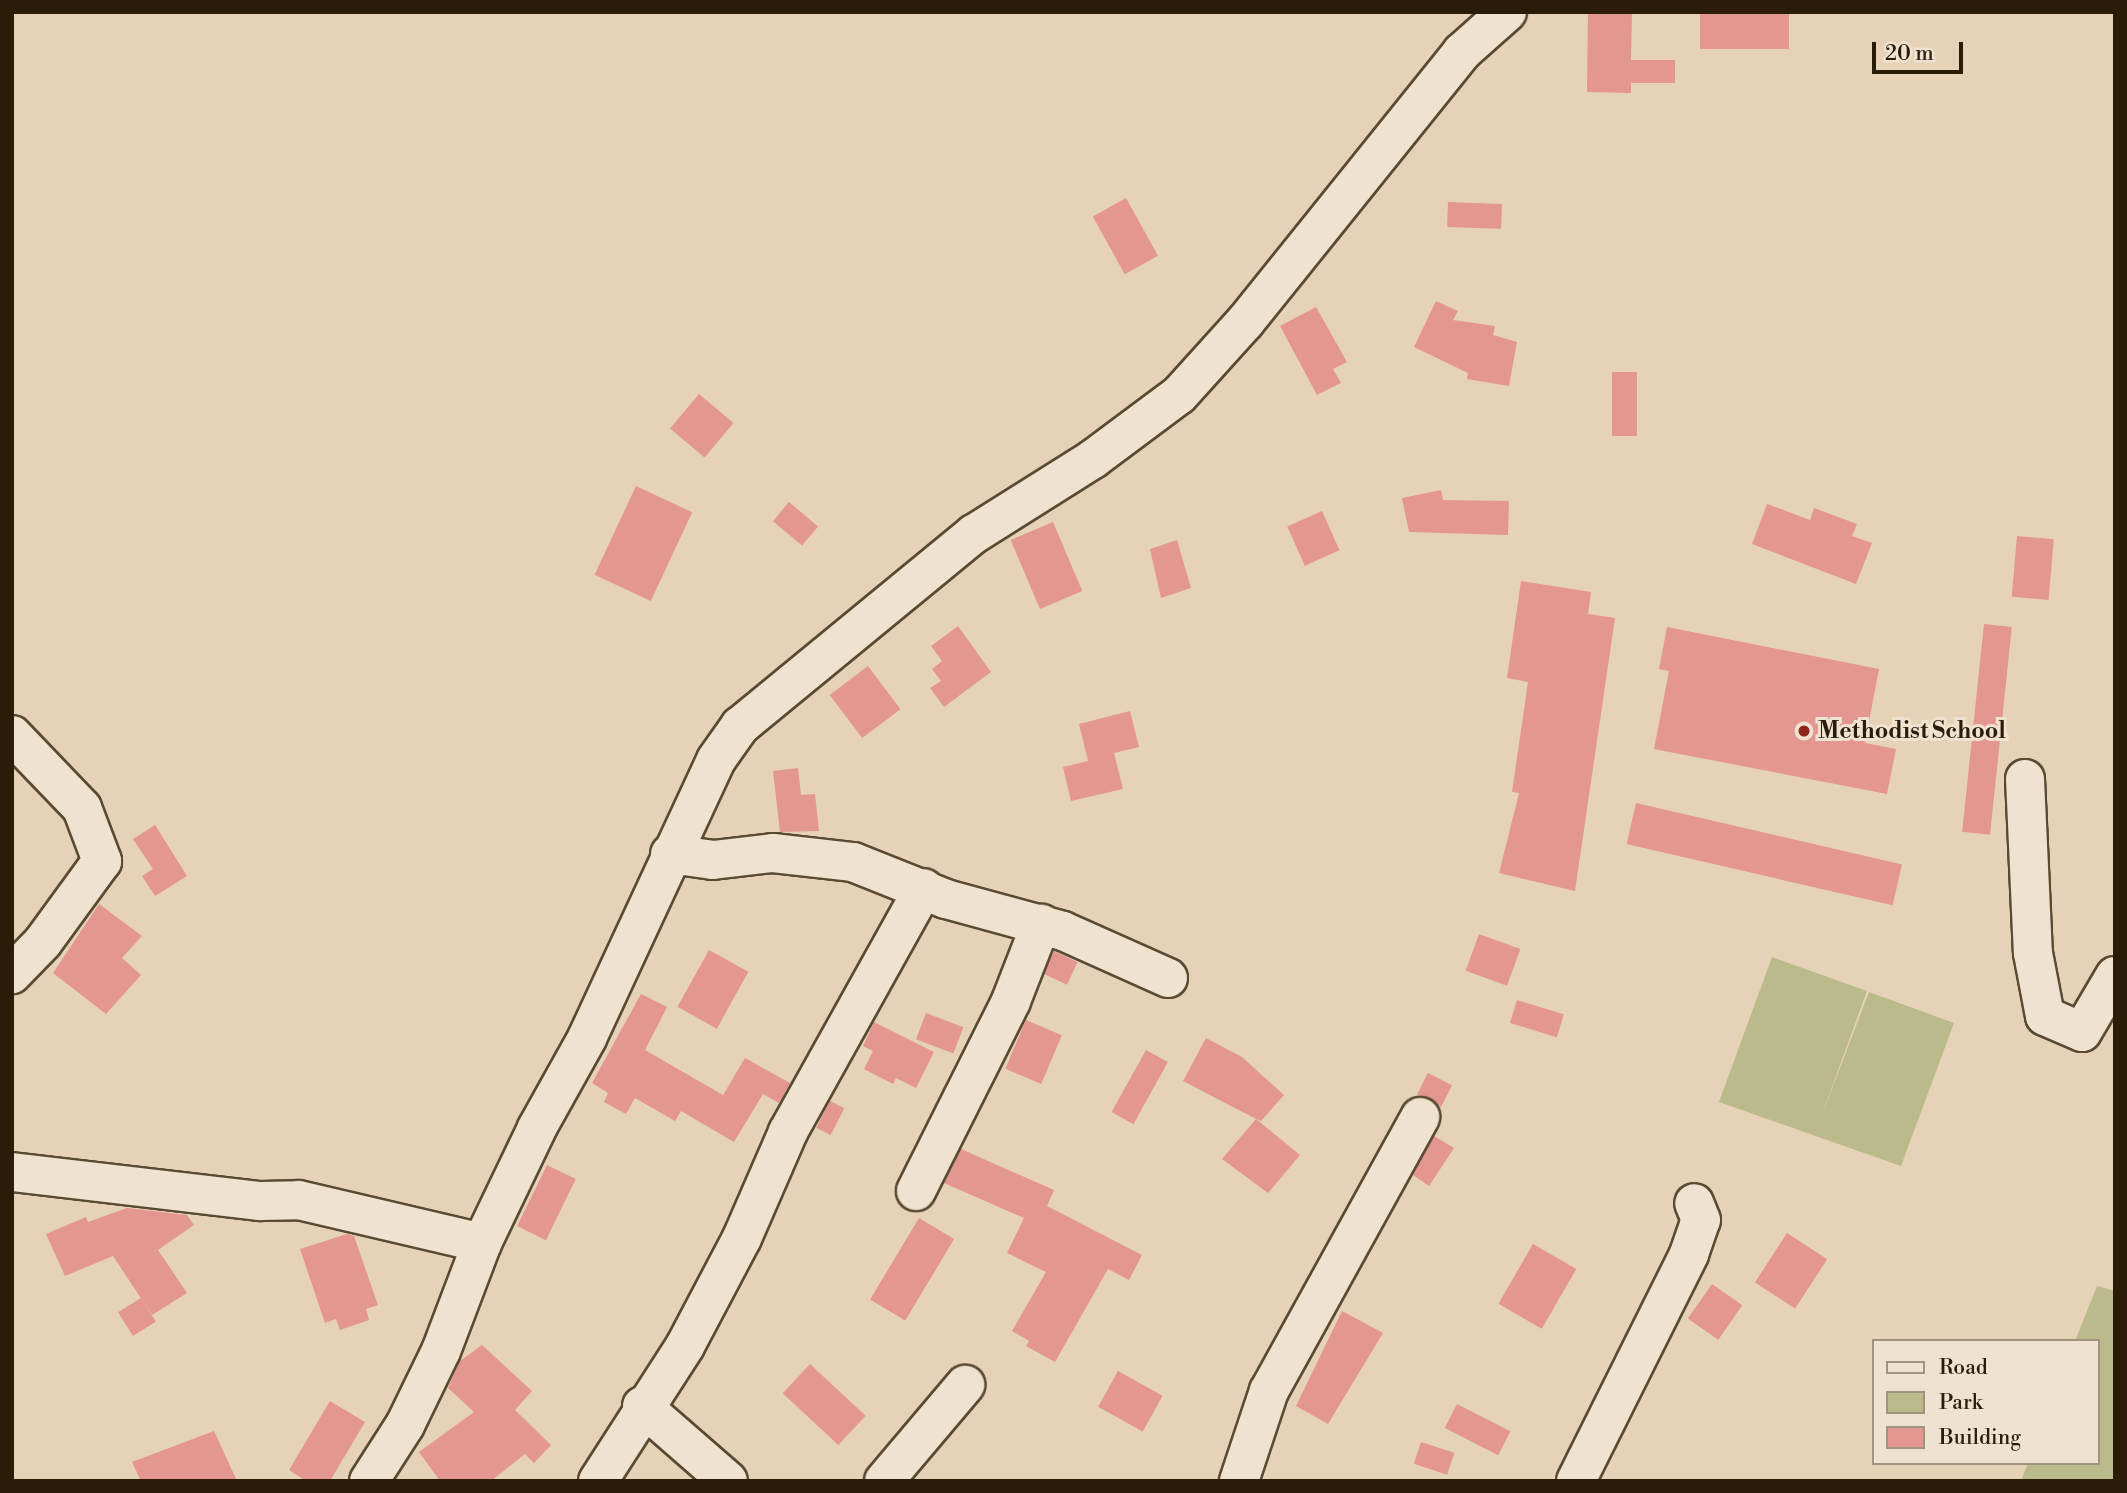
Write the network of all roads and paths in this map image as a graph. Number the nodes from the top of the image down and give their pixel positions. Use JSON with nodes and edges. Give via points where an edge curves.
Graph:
{"nodes":[{"id":1,"x":1507,"y":12,"type":"edge"},
{"id":2,"x":12,"y":735,"type":"edge"},
{"id":3,"x":2025,"y":779,"type":"dead end"},
{"id":4,"x":670,"y":854,"type":"junction"},
{"id":5,"x":924,"y":888,"type":"junction"},
{"id":6,"x":1041,"y":924,"type":"junction"},
{"id":7,"x":12,"y":974,"type":"edge"},
{"id":8,"x":2115,"y":976,"type":"edge"},
{"id":9,"x":1168,"y":978,"type":"dead end"},
{"id":10,"x":1420,"y":1117,"type":"dead end"},
{"id":11,"x":12,"y":1172,"type":"edge"},
{"id":12,"x":916,"y":1191,"type":"dead end"},
{"id":13,"x":1694,"y":1203,"type":"dead end"},
{"id":14,"x":482,"y":1243,"type":"junction"},
{"id":15,"x":965,"y":1385,"type":"dead end"},
{"id":16,"x":642,"y":1406,"type":"junction"},
{"id":17,"x":369,"y":1481,"type":"edge"},
{"id":18,"x":598,"y":1481,"type":"edge"},
{"id":19,"x":728,"y":1481,"type":"edge"},
{"id":20,"x":884,"y":1481,"type":"edge"},
{"id":21,"x":1239,"y":1481,"type":"edge"},
{"id":22,"x":1576,"y":1481,"type":"edge"}],
"edges":[{"from":1,"to":4,"type":"street","via":[[1462,52],[1245,322],[1179,395],[1093,459],[974,534],[740,726],[716,760]]},
{"from":2,"to":7,"type":"street","via":[[82,808],[102,861],[43,942]]},
{"from":3,"to":8,"type":"street","via":[[2033,953],[2045,1016],[2082,1032]]},
{"from":4,"to":5,"type":"street","via":[[713,860],[773,853],[853,862]]},
{"from":4,"to":14,"type":"street","via":[[587,1038]]},
{"from":5,"to":6,"type":"street","via":[[946,899]]},
{"from":5,"to":16,"type":"street","via":[[788,1132],[742,1238],[685,1346]]},
{"from":6,"to":9,"type":"street"},
{"from":6,"to":12,"type":"street","via":[[1011,1001]]},
{"from":10,"to":21,"type":"street","via":[[1269,1391]]},
{"from":11,"to":14,"type":"street","via":[[260,1201],[299,1200]]},
{"from":13,"to":22,"type":"street","via":[[1701,1220],[1689,1254]]},
{"from":14,"to":17,"type":"street","via":[[441,1351],[405,1425]]},
{"from":15,"to":20,"type":"street"},
{"from":16,"to":18,"type":"street"},
{"from":16,"to":19,"type":"street"}]}
